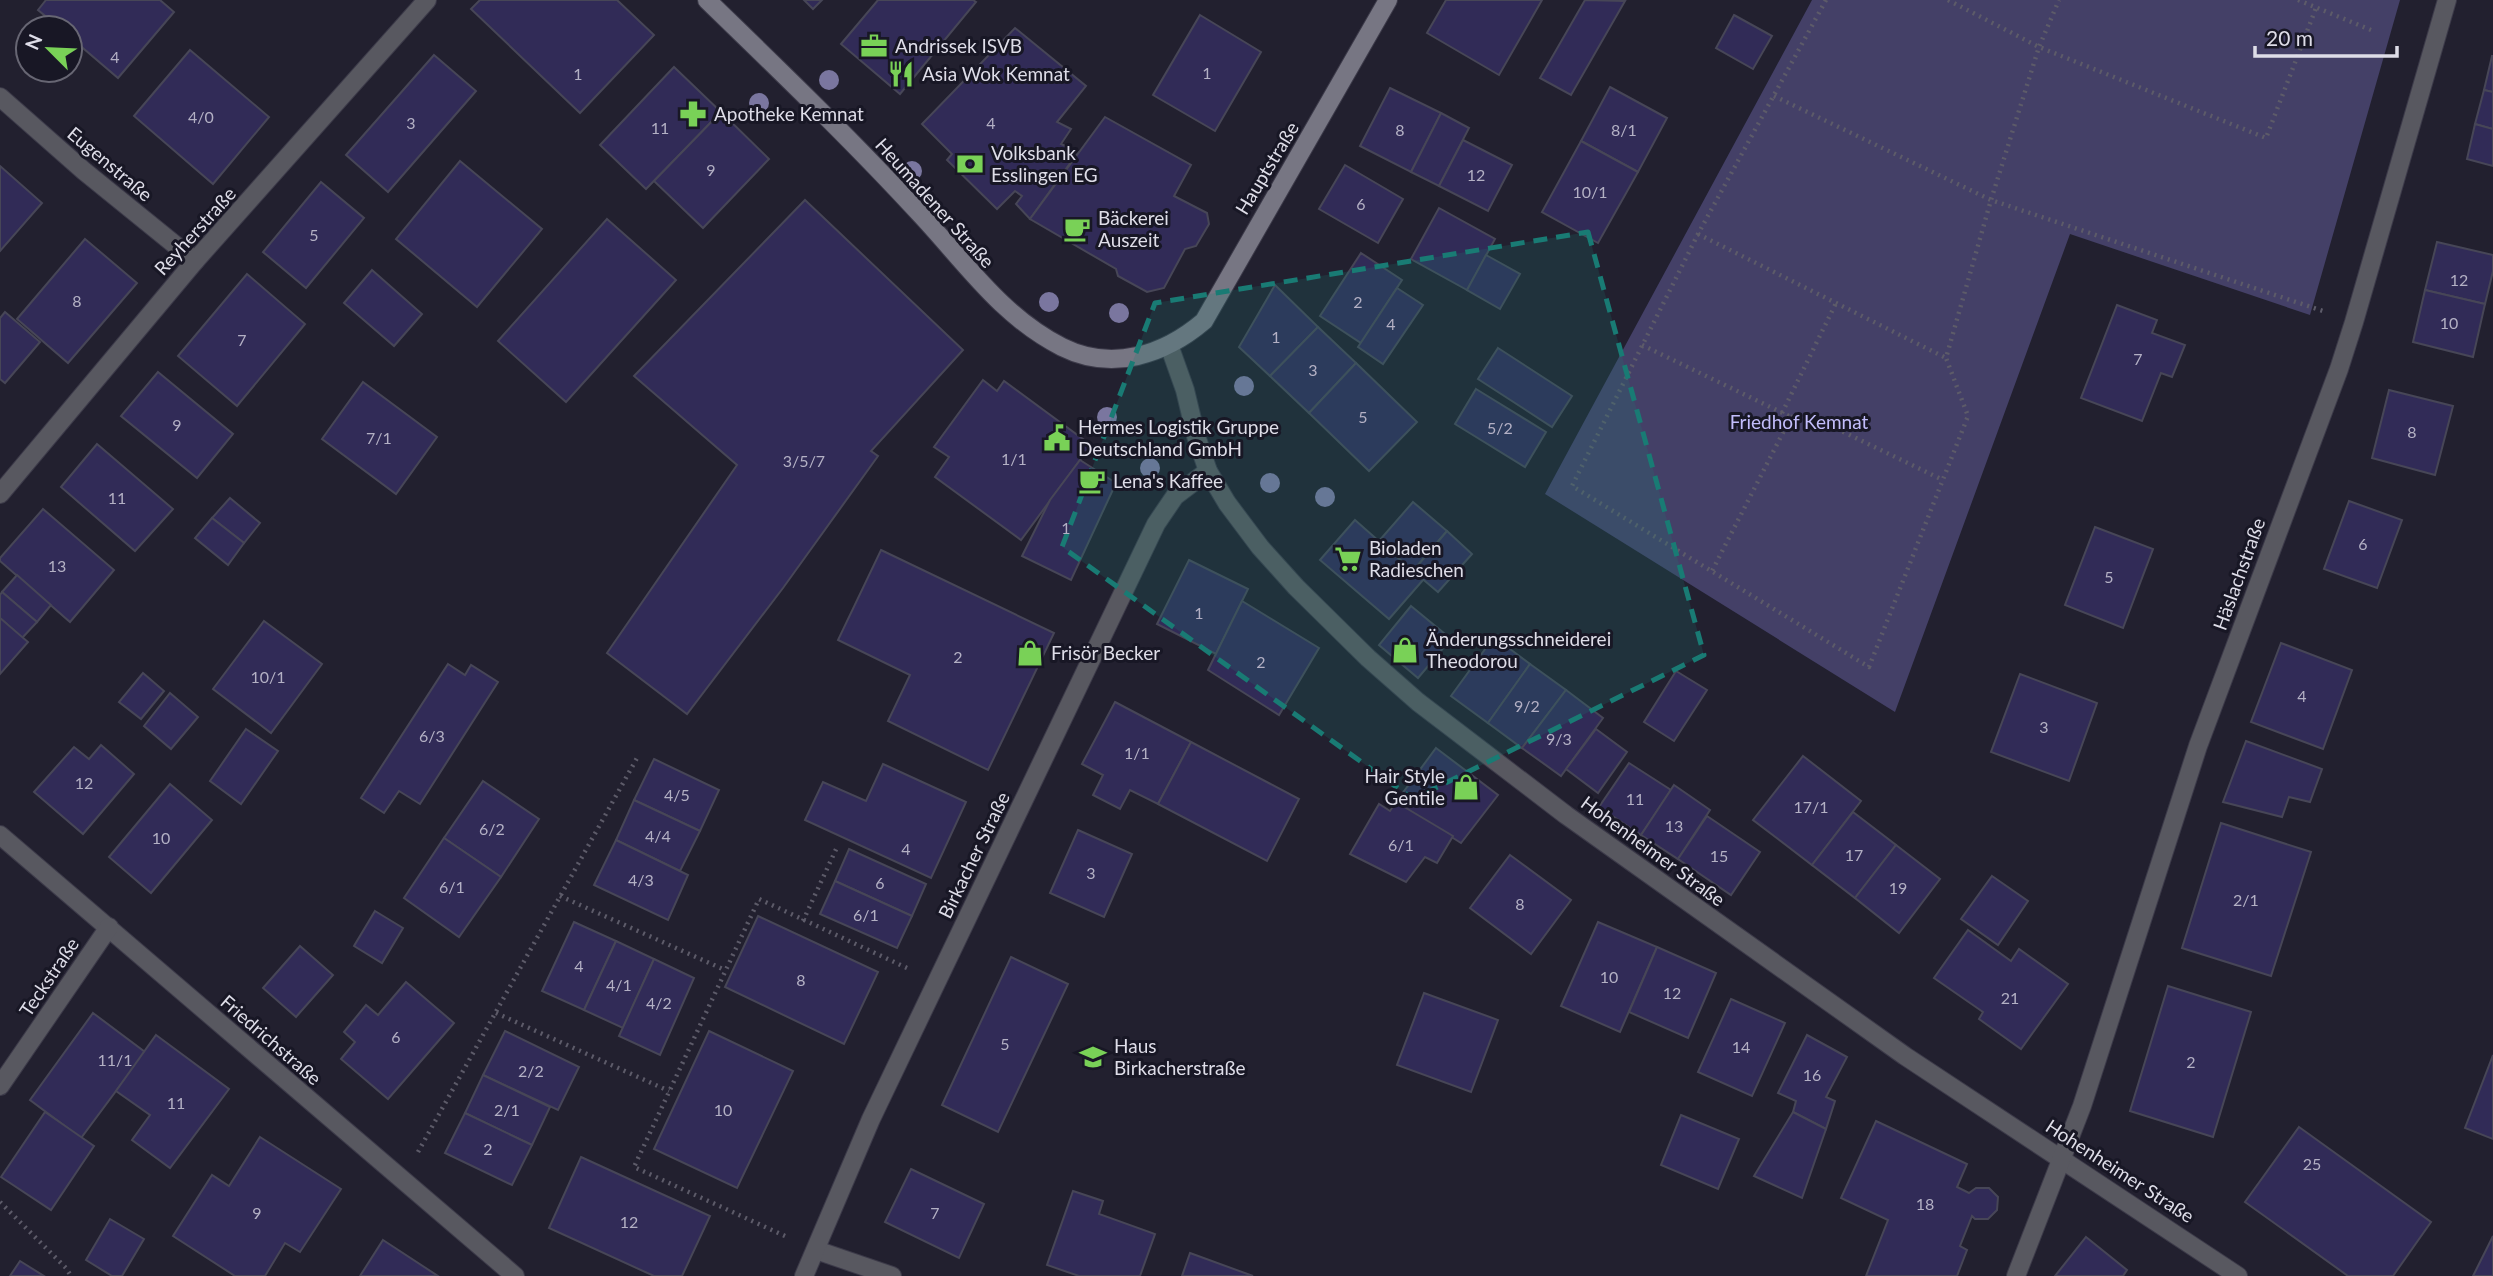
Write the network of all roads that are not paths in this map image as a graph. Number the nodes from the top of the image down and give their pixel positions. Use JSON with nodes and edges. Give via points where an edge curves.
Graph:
{"nodes":[{"id":1,"x":427,"y":0,"type":"edge"},
{"id":2,"x":707,"y":0,"type":"edge"},
{"id":3,"x":1388,"y":0,"type":"edge"},
{"id":4,"x":2447,"y":0,"type":"edge"},
{"id":5,"x":0,"y":97,"type":"edge"},
{"id":6,"x":195,"y":261,"type":"junction"},
{"id":7,"x":1169,"y":345,"type":"junction"},
{"id":8,"x":1208,"y":471,"type":"junction"},
{"id":9,"x":0,"y":494,"type":"edge"},
{"id":10,"x":0,"y":835,"type":"edge"},
{"id":11,"x":109,"y":927,"type":"junction"},
{"id":12,"x":0,"y":1086,"type":"edge"},
{"id":13,"x":2061,"y":1160,"type":"junction"},
{"id":14,"x":816,"y":1250,"type":"junction"},
{"id":15,"x":515,"y":1276,"type":"edge"},
{"id":16,"x":804,"y":1276,"type":"edge"},
{"id":17,"x":892,"y":1276,"type":"edge"},
{"id":18,"x":2017,"y":1276,"type":"edge"},
{"id":19,"x":2238,"y":1276,"type":"edge"}],
"edges":[{"from":1,"to":6,"type":"street","name":"Reyherstraße"},
{"from":2,"to":7,"type":"main road","name":"Heumadener Straße","via":[[838,128],[982,286],[1030,325],[1063,348],[1095,357],[1153,354]]},
{"from":3,"to":7,"type":"main road","name":"Hauptstraße","via":[[1204,321]]},
{"from":4,"to":13,"type":"street","name":"Häslachstraße","via":[[2354,322],[2199,746]]},
{"from":5,"to":6,"type":"street","name":"Eugenstraße"},
{"from":6,"to":9,"type":"street","name":"Reyherstraße"},
{"from":7,"to":8,"type":"street","name":"Hohenheimer Straße"},
{"from":8,"to":13,"type":"street","name":"Hohenheimer Straße","via":[[1260,547],[1329,620],[1418,702],[1675,893]]},
{"from":8,"to":14,"type":"street","name":"Birkacher Straße","via":[[1175,496],[1156,524],[936,981]]},
{"from":10,"to":11,"type":"street","name":"Friedrichstraße"},
{"from":11,"to":12,"type":"street","name":"Teckstraße"},
{"from":11,"to":15,"type":"street","name":"Friedrichstraße"},
{"from":13,"to":18,"type":"street","name":"Häslachstraße"},
{"from":13,"to":19,"type":"street","name":"Hohenheimer Straße"},
{"from":14,"to":16,"type":"street","name":"Birkacher Straße"},
{"from":14,"to":17,"type":"street"}]}
